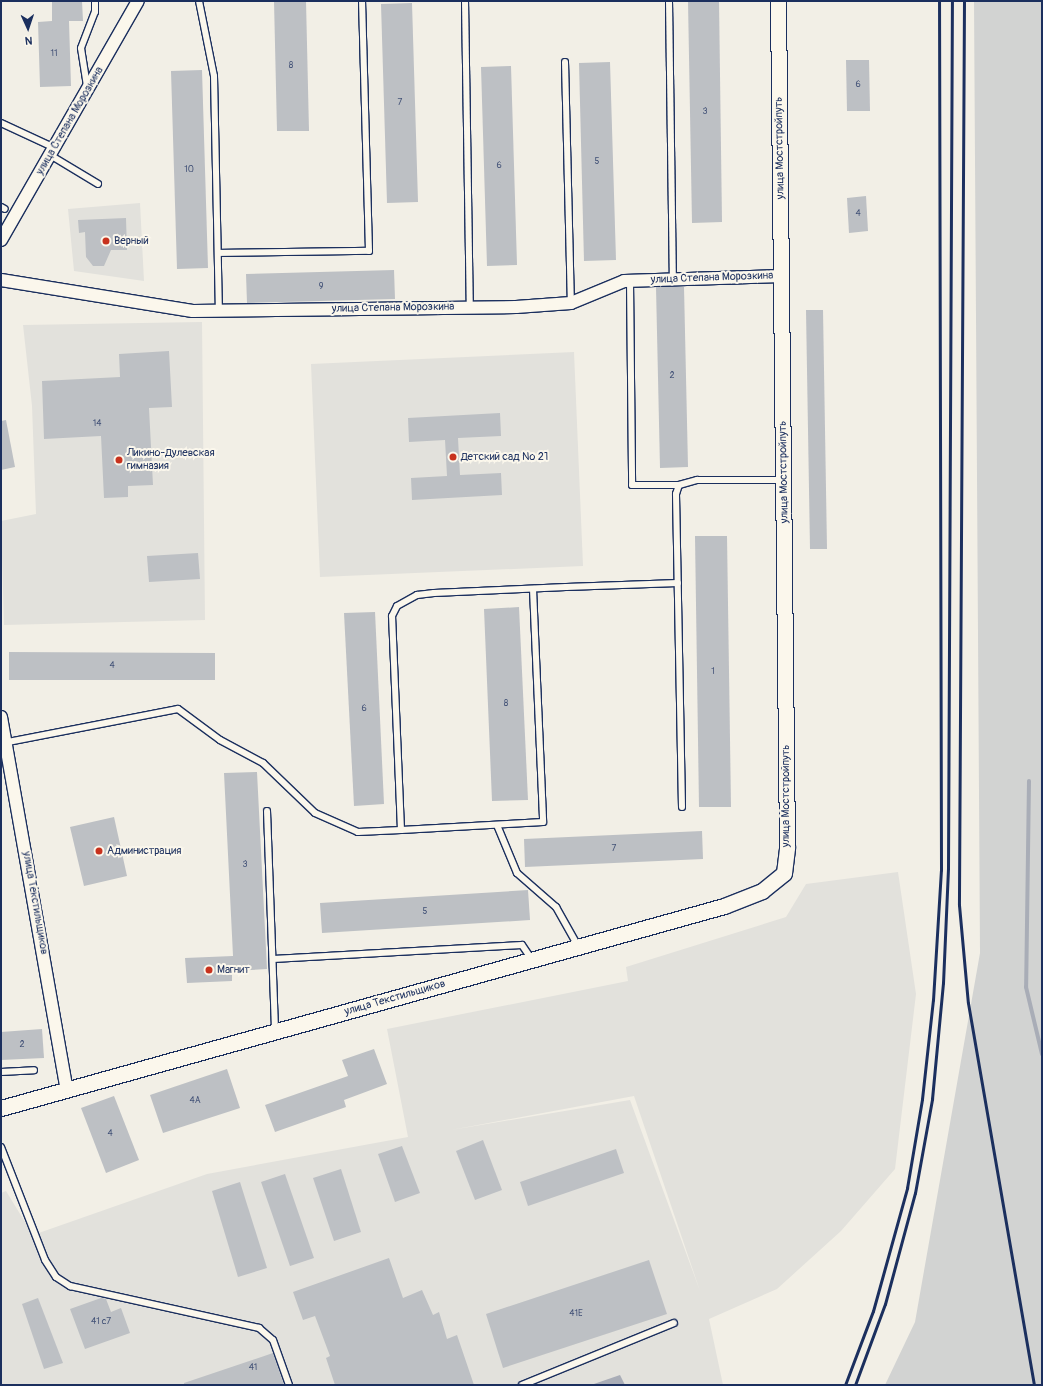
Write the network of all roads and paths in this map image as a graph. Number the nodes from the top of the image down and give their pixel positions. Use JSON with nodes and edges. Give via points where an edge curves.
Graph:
{"nodes":[{"id":1,"x":95,"y":1,"type":"edge"},
{"id":2,"x":138,"y":1,"type":"edge"},
{"id":3,"x":199,"y":1,"type":"edge"},
{"id":4,"x":362,"y":1,"type":"edge"},
{"id":5,"x":465,"y":1,"type":"edge"},
{"id":6,"x":669,"y":1,"type":"edge"},
{"id":7,"x":778,"y":1,"type":"edge"},
{"id":8,"x":565,"y":62,"type":"dead end"},
{"id":9,"x":87,"y":90,"type":"junction"},
{"id":10,"x":1,"y":123,"type":"edge"},
{"id":11,"x":52,"y":151,"type":"junction"},
{"id":12,"x":98,"y":184,"type":"dead end"},
{"id":13,"x":1,"y":240,"type":"edge"},
{"id":14,"x":218,"y":253,"type":"junction"},
{"id":15,"x":782,"y":276,"type":"junction"},
{"id":16,"x":1,"y":280,"type":"edge"},
{"id":17,"x":674,"y":280,"type":"junction"},
{"id":18,"x":630,"y":281,"type":"junction"},
{"id":19,"x":570,"y":303,"type":"junction"},
{"id":20,"x":470,"y":307,"type":"junction"},
{"id":21,"x":219,"y":310,"type":"junction"},
{"id":22,"x":784,"y":480,"type":"junction"},
{"id":23,"x":679,"y":485,"type":"junction"},
{"id":24,"x":678,"y":582,"type":"junction"},
{"id":25,"x":533,"y":589,"type":"junction"},
{"id":26,"x":1,"y":720,"type":"edge"},
{"id":27,"x":8,"y":742,"type":"junction"},
{"id":28,"x":682,"y":807,"type":"dead end"},
{"id":29,"x":267,"y":811,"type":"dead end"},
{"id":30,"x":497,"y":825,"type":"junction"},
{"id":31,"x":401,"y":830,"type":"junction"},
{"id":32,"x":724,"y":906,"type":"joint"},
{"id":33,"x":578,"y":946,"type":"junction"},
{"id":34,"x":272,"y":959,"type":"junction"},
{"id":35,"x":532,"y":960,"type":"junction"},
{"id":36,"x":275,"y":1032,"type":"junction"},
{"id":37,"x":34,"y":1070,"type":"dead end"},
{"id":38,"x":1,"y":1072,"type":"edge"},
{"id":39,"x":66,"y":1090,"type":"junction"},
{"id":40,"x":1,"y":1108,"type":"edge"},
{"id":41,"x":1,"y":1147,"type":"edge"},
{"id":42,"x":674,"y":1322,"type":"dead end"},
{"id":43,"x":289,"y":1385,"type":"edge"},
{"id":44,"x":522,"y":1385,"type":"edge"}],
"edges":[{"from":1,"to":9,"type":"lane","via":[[95,12],[81,48]]},
{"from":2,"to":9,"type":"street","name":"улица Степана Морозкина"},
{"from":3,"to":14,"type":"lane","via":[[214,76]]},
{"from":4,"to":14,"type":"lane","via":[[369,251]]},
{"from":5,"to":20,"type":"lane"},
{"from":6,"to":17,"type":"lane"},
{"from":7,"to":15,"type":"street","name":"улица Мостстройпуть"},
{"from":8,"to":19,"type":"lane"},
{"from":9,"to":11,"type":"street","name":"улица Степана Морозкина"},
{"from":10,"to":11,"type":"lane"},
{"from":11,"to":12,"type":"lane"},
{"from":11,"to":13,"type":"street","name":"улица Степана Морозкина"},
{"from":14,"to":21,"type":"lane"},
{"from":15,"to":17,"type":"street","name":"улица Степана Морозкина"},
{"from":15,"to":22,"type":"street","name":"улица Мостстройпуть"},
{"from":16,"to":21,"type":"street","name":"улица Степана Морозкина","via":[[193,311]]},
{"from":17,"to":18,"type":"street","name":"улица Степана Морозкина"},
{"from":18,"to":19,"type":"street","name":"улица Степана Морозкина","via":[[596,290]]},
{"from":18,"to":23,"type":"lane","via":[[632,485]]},
{"from":19,"to":20,"type":"street","name":"улица Степана Морозкина"},
{"from":20,"to":21,"type":"street","name":"улица Степана Морозкина"},
{"from":22,"to":23,"type":"lane","via":[[697,480]]},
{"from":22,"to":32,"type":"street","name":"улица Мостстройпуть","via":[[787,847],[784,873],[762,891]]},
{"from":23,"to":24,"type":"lane","via":[[676,494]]},
{"from":24,"to":25,"type":"lane"},
{"from":24,"to":28,"type":"lane"},
{"from":25,"to":30,"type":"lane","via":[[544,818],[540,824]]},
{"from":25,"to":31,"type":"lane","via":[[417,595],[397,606],[392,616]]},
{"from":26,"to":27,"type":"street","name":"улица Текстильщиков"},
{"from":27,"to":31,"type":"lane","via":[[178,709],[220,740],[263,763],[315,813],[358,832]]},
{"from":27,"to":39,"type":"street","name":"улица Текстильщиков"},
{"from":29,"to":34,"type":"lane"},
{"from":30,"to":31,"type":"lane"},
{"from":30,"to":33,"type":"lane","via":[[517,873],[556,907]]},
{"from":32,"to":33,"type":"street","name":"улица Текстильщиков"},
{"from":33,"to":35,"type":"street","name":"улица Текстильщиков"},
{"from":34,"to":35,"type":"lane","via":[[522,944]]},
{"from":34,"to":36,"type":"lane"},
{"from":35,"to":36,"type":"street","name":"улица Текстильщиков"},
{"from":36,"to":39,"type":"street","name":"улица Текстильщиков"},
{"from":37,"to":38,"type":"lane"},
{"from":39,"to":40,"type":"street","name":"улица Текстильщиков"},
{"from":41,"to":43,"type":"lane","via":[[45,1260],[56,1277],[70,1286],[259,1328],[273,1340]]},
{"from":42,"to":44,"type":"lane"}]}
